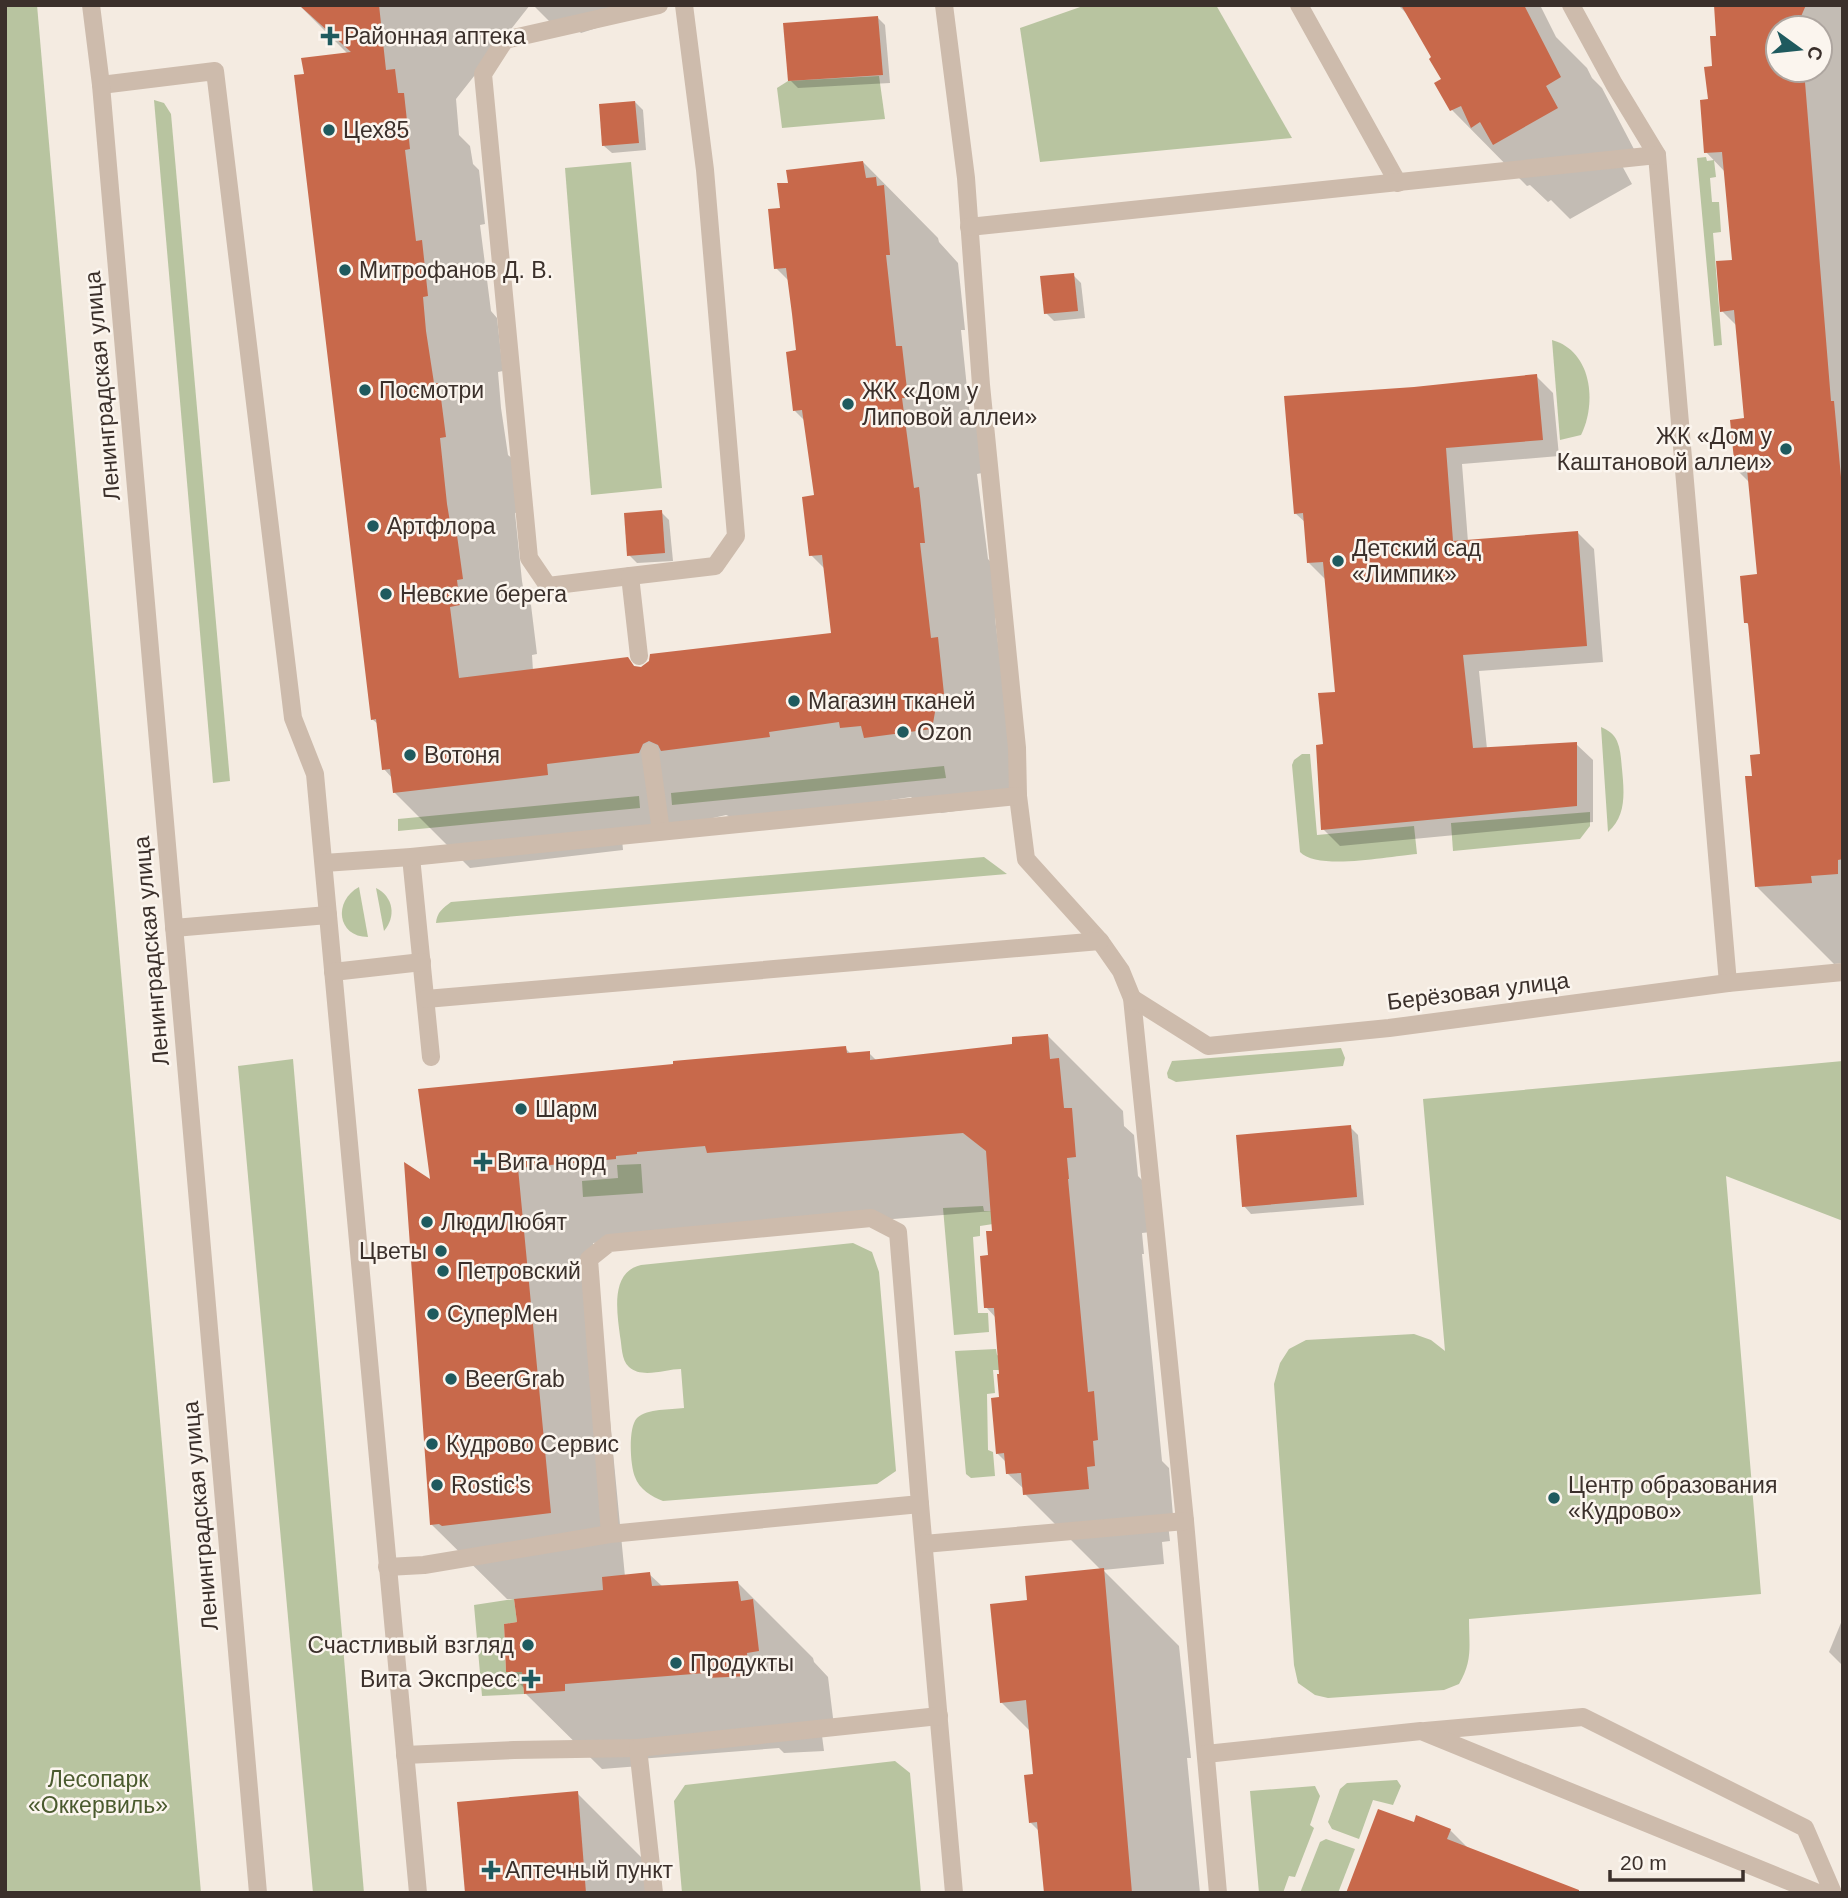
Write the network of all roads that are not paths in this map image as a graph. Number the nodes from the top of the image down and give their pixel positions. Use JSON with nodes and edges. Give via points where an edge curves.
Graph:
{"nodes":[{"id":1,"x":92,"y":5,"type":"edge"},
{"id":2,"x":659,"y":5,"type":"edge"},
{"id":3,"x":684,"y":5,"type":"edge"},
{"id":4,"x":944,"y":5,"type":"edge"},
{"id":5,"x":1299,"y":5,"type":"edge"},
{"id":6,"x":1571,"y":5,"type":"edge"},
{"id":7,"x":101,"y":85,"type":"junction"},
{"id":8,"x":1657,"y":155,"type":"junction"},
{"id":9,"x":1398,"y":183,"type":"junction"},
{"id":10,"x":970,"y":227,"type":"junction"},
{"id":11,"x":630,"y":576,"type":"junction"},
{"id":12,"x":639,"y":656,"type":"dead end"},
{"id":13,"x":650,"y":752,"type":"dead end"},
{"id":14,"x":1018,"y":796,"type":"junction"},
{"id":15,"x":661,"y":831,"type":"junction"},
{"id":16,"x":411,"y":857,"type":"junction"},
{"id":17,"x":324,"y":863,"type":"junction"},
{"id":18,"x":327,"y":915,"type":"junction"},
{"id":19,"x":174,"y":928,"type":"junction"},
{"id":20,"x":1100,"y":941,"type":"junction"},
{"id":21,"x":422,"y":962,"type":"junction"},
{"id":22,"x":333,"y":972,"type":"junction"},
{"id":23,"x":1843,"y":972,"type":"edge"},
{"id":24,"x":1728,"y":983,"type":"junction"},
{"id":25,"x":1132,"y":998,"type":"junction"},
{"id":26,"x":426,"y":999,"type":"junction"},
{"id":27,"x":431,"y":1057,"type":"dead end"},
{"id":28,"x":920,"y":1504,"type":"junction"},
{"id":29,"x":1185,"y":1521,"type":"junction"},
{"id":30,"x":610,"y":1534,"type":"junction"},
{"id":31,"x":924,"y":1545,"type":"junction"},
{"id":32,"x":387,"y":1567,"type":"junction"},
{"id":33,"x":939,"y":1716,"type":"junction"},
{"id":34,"x":1421,"y":1731,"type":"junction"},
{"id":35,"x":638,"y":1748,"type":"junction"},
{"id":36,"x":1206,"y":1754,"type":"junction"},
{"id":37,"x":405,"y":1755,"type":"junction"},
{"id":38,"x":258,"y":1893,"type":"edge"},
{"id":39,"x":418,"y":1893,"type":"edge"},
{"id":40,"x":654,"y":1893,"type":"edge"},
{"id":41,"x":954,"y":1893,"type":"edge"},
{"id":42,"x":1218,"y":1893,"type":"edge"},
{"id":43,"x":1818,"y":1893,"type":"edge"},
{"id":44,"x":1833,"y":1893,"type":"edge"}],
"edges":[{"from":1,"to":7,"type":"street","name":"Ленинградская улица"},
{"from":2,"to":11,"type":"street","via":[[505,40],[483,74],[529,558],[548,586]]},
{"from":3,"to":11,"type":"street","via":[[705,170],[736,536],[715,566]]},
{"from":4,"to":10,"type":"street"},
{"from":5,"to":9,"type":"street"},
{"from":6,"to":8,"type":"street"},
{"from":7,"to":17,"type":"street","via":[[215,71],[293,718],[315,774]]},
{"from":7,"to":19,"type":"street","name":"Ленинградская улица"},
{"from":8,"to":9,"type":"street"},
{"from":8,"to":24,"type":"street"},
{"from":9,"to":10,"type":"street"},
{"from":10,"to":14,"type":"street"},
{"from":11,"to":12,"type":"street"},
{"from":13,"to":15,"type":"street"},
{"from":14,"to":15,"type":"street"},
{"from":14,"to":20,"type":"street","via":[[1026,859]]},
{"from":15,"to":16,"type":"street"},
{"from":16,"to":17,"type":"street"},
{"from":16,"to":21,"type":"street"},
{"from":17,"to":18,"type":"street"},
{"from":18,"to":19,"type":"street"},
{"from":18,"to":22,"type":"street"},
{"from":19,"to":38,"type":"street","name":"Ленинградская улица"},
{"from":20,"to":25,"type":"street","via":[[1121,971]]},
{"from":20,"to":26,"type":"street"},
{"from":21,"to":22,"type":"street"},
{"from":21,"to":26,"type":"street"},
{"from":22,"to":32,"type":"street"},
{"from":23,"to":24,"type":"street","name":"Берёзовая улица"},
{"from":24,"to":25,"type":"street","name":"Берёзовая улица","via":[[1389,1028],[1208,1046]]},
{"from":25,"to":29,"type":"street"},
{"from":26,"to":27,"type":"street"},
{"from":28,"to":30,"type":"street"},
{"from":28,"to":30,"type":"street","via":[[898,1232],[871,1218],[623,1241],[609,1243],[589,1259]]},
{"from":28,"to":31,"type":"street"},
{"from":29,"to":31,"type":"street"},
{"from":29,"to":36,"type":"street"},
{"from":30,"to":32,"type":"street"},
{"from":31,"to":33,"type":"street"},
{"from":32,"to":37,"type":"street"},
{"from":33,"to":35,"type":"street"},
{"from":33,"to":41,"type":"street"},
{"from":34,"to":36,"type":"street"},
{"from":34,"to":43,"type":"street"},
{"from":34,"to":44,"type":"street","via":[[1583,1717],[1805,1828]]},
{"from":35,"to":37,"type":"street"},
{"from":35,"to":40,"type":"street"},
{"from":36,"to":42,"type":"street"},
{"from":37,"to":39,"type":"street"}]}
